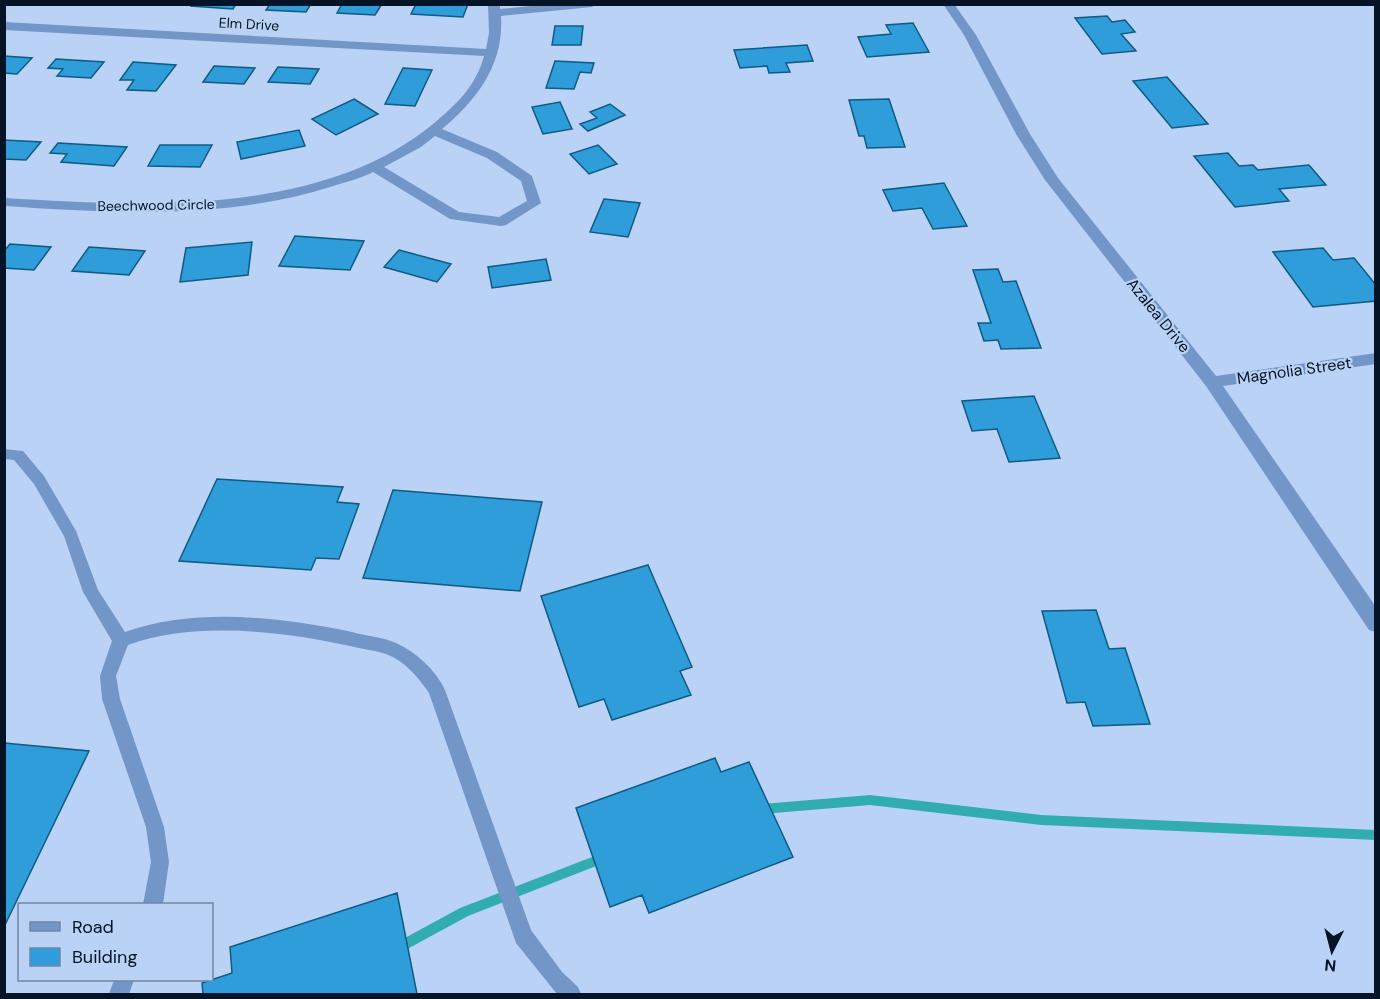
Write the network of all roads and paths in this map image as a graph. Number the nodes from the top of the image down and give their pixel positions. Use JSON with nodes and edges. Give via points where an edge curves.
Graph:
{"nodes":[{"id":1,"x":591,"y":4,"type":"edge"},
{"id":2,"x":948,"y":4,"type":"edge"},
{"id":3,"x":495,"y":9,"type":"edge"},
{"id":4,"x":4,"y":26,"type":"edge"},
{"id":5,"x":493,"y":52,"type":"junction"},
{"id":6,"x":435,"y":131,"type":"junction"},
{"id":7,"x":375,"y":167,"type":"junction"},
{"id":8,"x":4,"y":202,"type":"edge"},
{"id":9,"x":1376,"y":358,"type":"edge"},
{"id":10,"x":1212,"y":382,"type":"junction"},
{"id":11,"x":4,"y":454,"type":"edge"},
{"id":12,"x":1376,"y":624,"type":"edge"},
{"id":13,"x":121,"y":640,"type":"junction"},
{"id":14,"x":153,"y":903,"type":"edge"},
{"id":15,"x":571,"y":994,"type":"edge"}],
"edges":[{"from":1,"to":3,"type":"street"},
{"from":2,"to":10,"type":"street","name":"Azalea Drive","via":[[970,34],[1052,180]]},
{"from":3,"to":5,"type":"street","name":"Beechwood Circle"},
{"from":4,"to":5,"type":"street","name":"Elm Drive"},
{"from":5,"to":6,"type":"street","name":"Beechwood Circle","via":[[468,100]]},
{"from":6,"to":7,"type":"street","name":"Beechwood Circle"},
{"from":6,"to":7,"type":"street","via":[[492,155],[527,179],[534,203],[501,222],[455,216]]},
{"from":7,"to":8,"type":"street","name":"Beechwood Circle","via":[[292,192],[198,206]]},
{"from":9,"to":10,"type":"street","name":"Magnolia Street"},
{"from":10,"to":12,"type":"street","name":"Azalea Drive"},
{"from":11,"to":13,"type":"lane","via":[[18,455],[39,480],[71,535],[91,592]]},
{"from":13,"to":14,"type":"lane","via":[[108,676],[111,699],[155,826],[160,861]]},
{"from":13,"to":15,"type":"lane","via":[[152,629],[189,625],[308,630],[391,648],[420,667],[436,690],[523,936]]}]}
